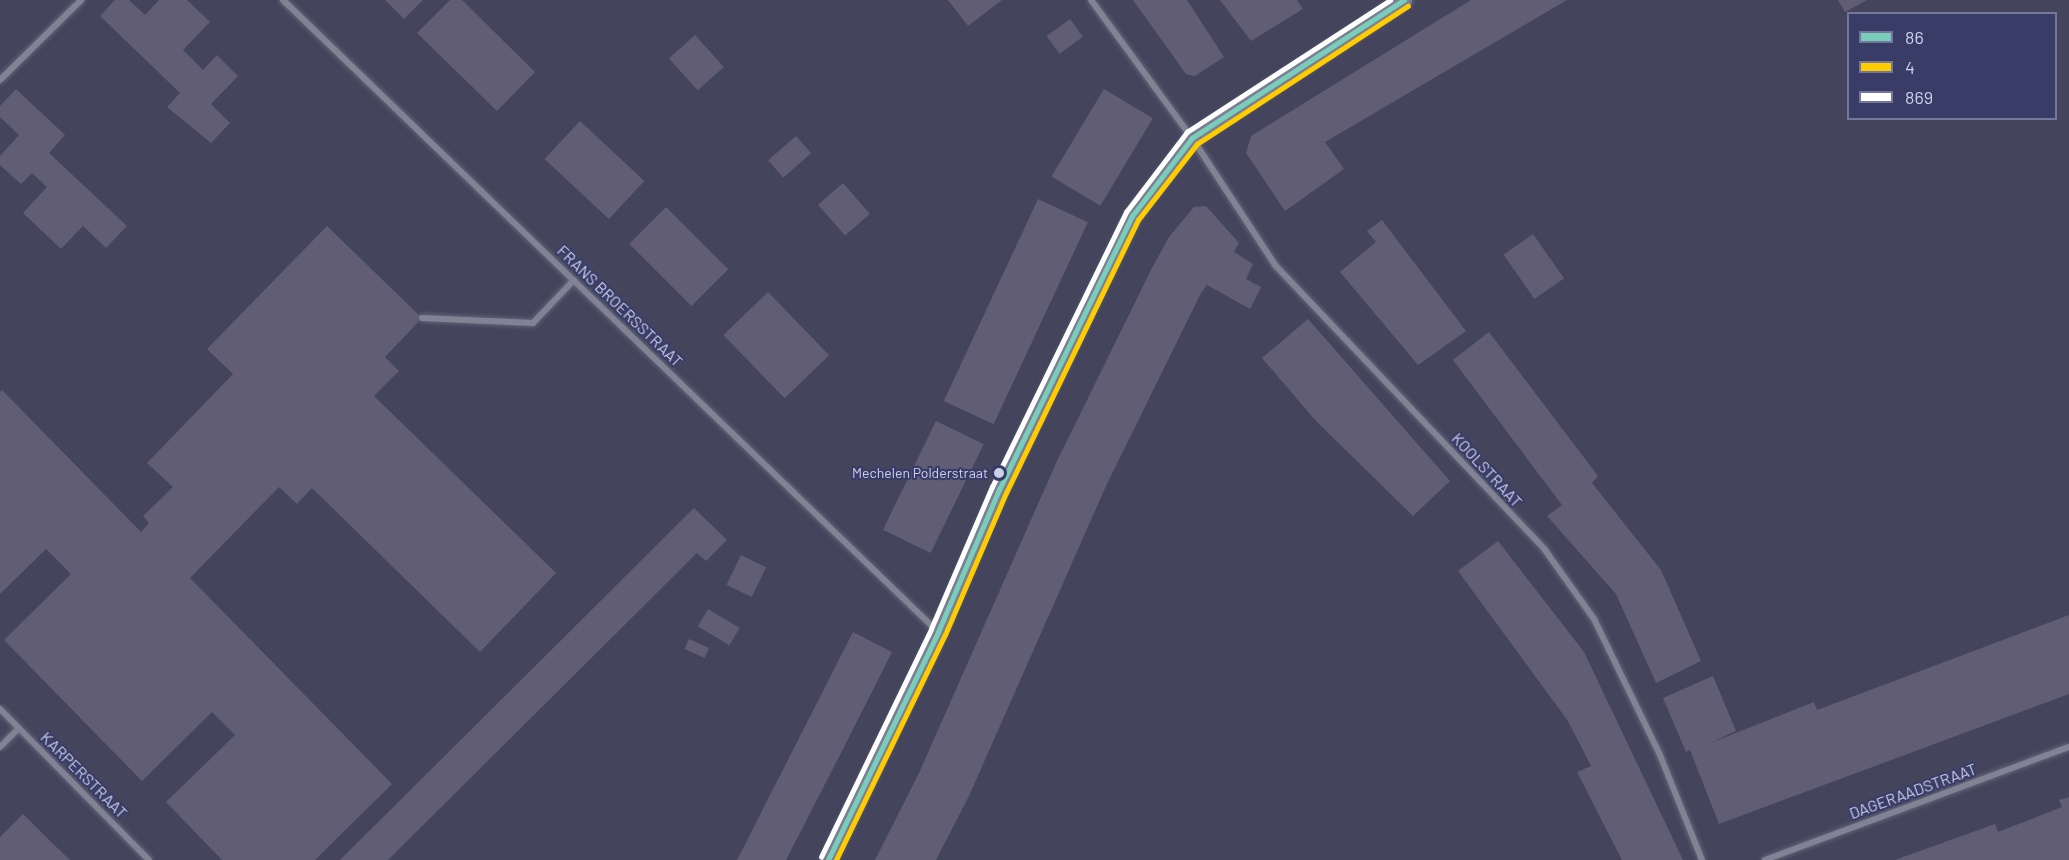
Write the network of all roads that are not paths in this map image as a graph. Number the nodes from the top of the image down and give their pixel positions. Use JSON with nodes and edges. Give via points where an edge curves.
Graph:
{"nodes":[{"id":1,"x":81,"y":0,"type":"edge"},
{"id":2,"x":284,"y":0,"type":"edge"},
{"id":3,"x":1091,"y":0,"type":"edge"},
{"id":4,"x":1404,"y":0,"type":"edge"},
{"id":5,"x":0,"y":80,"type":"edge"},
{"id":6,"x":1192,"y":138,"type":"junction"},
{"id":7,"x":574,"y":280,"type":"junction"},
{"id":8,"x":422,"y":318,"type":"dead end"},
{"id":9,"x":938,"y":632,"type":"junction"},
{"id":10,"x":0,"y":709,"type":"edge"},
{"id":11,"x":18,"y":729,"type":"junction"},
{"id":12,"x":0,"y":747,"type":"edge"},
{"id":13,"x":2069,"y":747,"type":"edge"},
{"id":14,"x":149,"y":860,"type":"edge"},
{"id":15,"x":828,"y":860,"type":"edge"},
{"id":16,"x":1702,"y":860,"type":"edge"},
{"id":17,"x":1765,"y":860,"type":"edge"}],
"edges":[{"from":1,"to":5,"type":"street"},
{"from":2,"to":7,"type":"street","name":"FRANS BROERSSTRAAT"},
{"from":3,"to":6,"type":"street","name":"KOOLSTRAAT"},
{"from":4,"to":6,"type":"main road"},
{"from":6,"to":9,"type":"main road","via":[[1132,216],[999,490]]},
{"from":6,"to":16,"type":"street","name":"KOOLSTRAAT","via":[[1275,265],[1545,550],[1594,619],[1660,754]]},
{"from":7,"to":8,"type":"street","via":[[532,323]]},
{"from":7,"to":9,"type":"street","name":"FRANS BROERSSTRAAT"},
{"from":9,"to":15,"type":"main road"},
{"from":10,"to":11,"type":"street","name":"KARPERSTRAAT"},
{"from":11,"to":12,"type":"street"},
{"from":11,"to":14,"type":"street","name":"KARPERSTRAAT"},
{"from":13,"to":17,"type":"street","name":"DAGERAADSTRAAT"}]}
